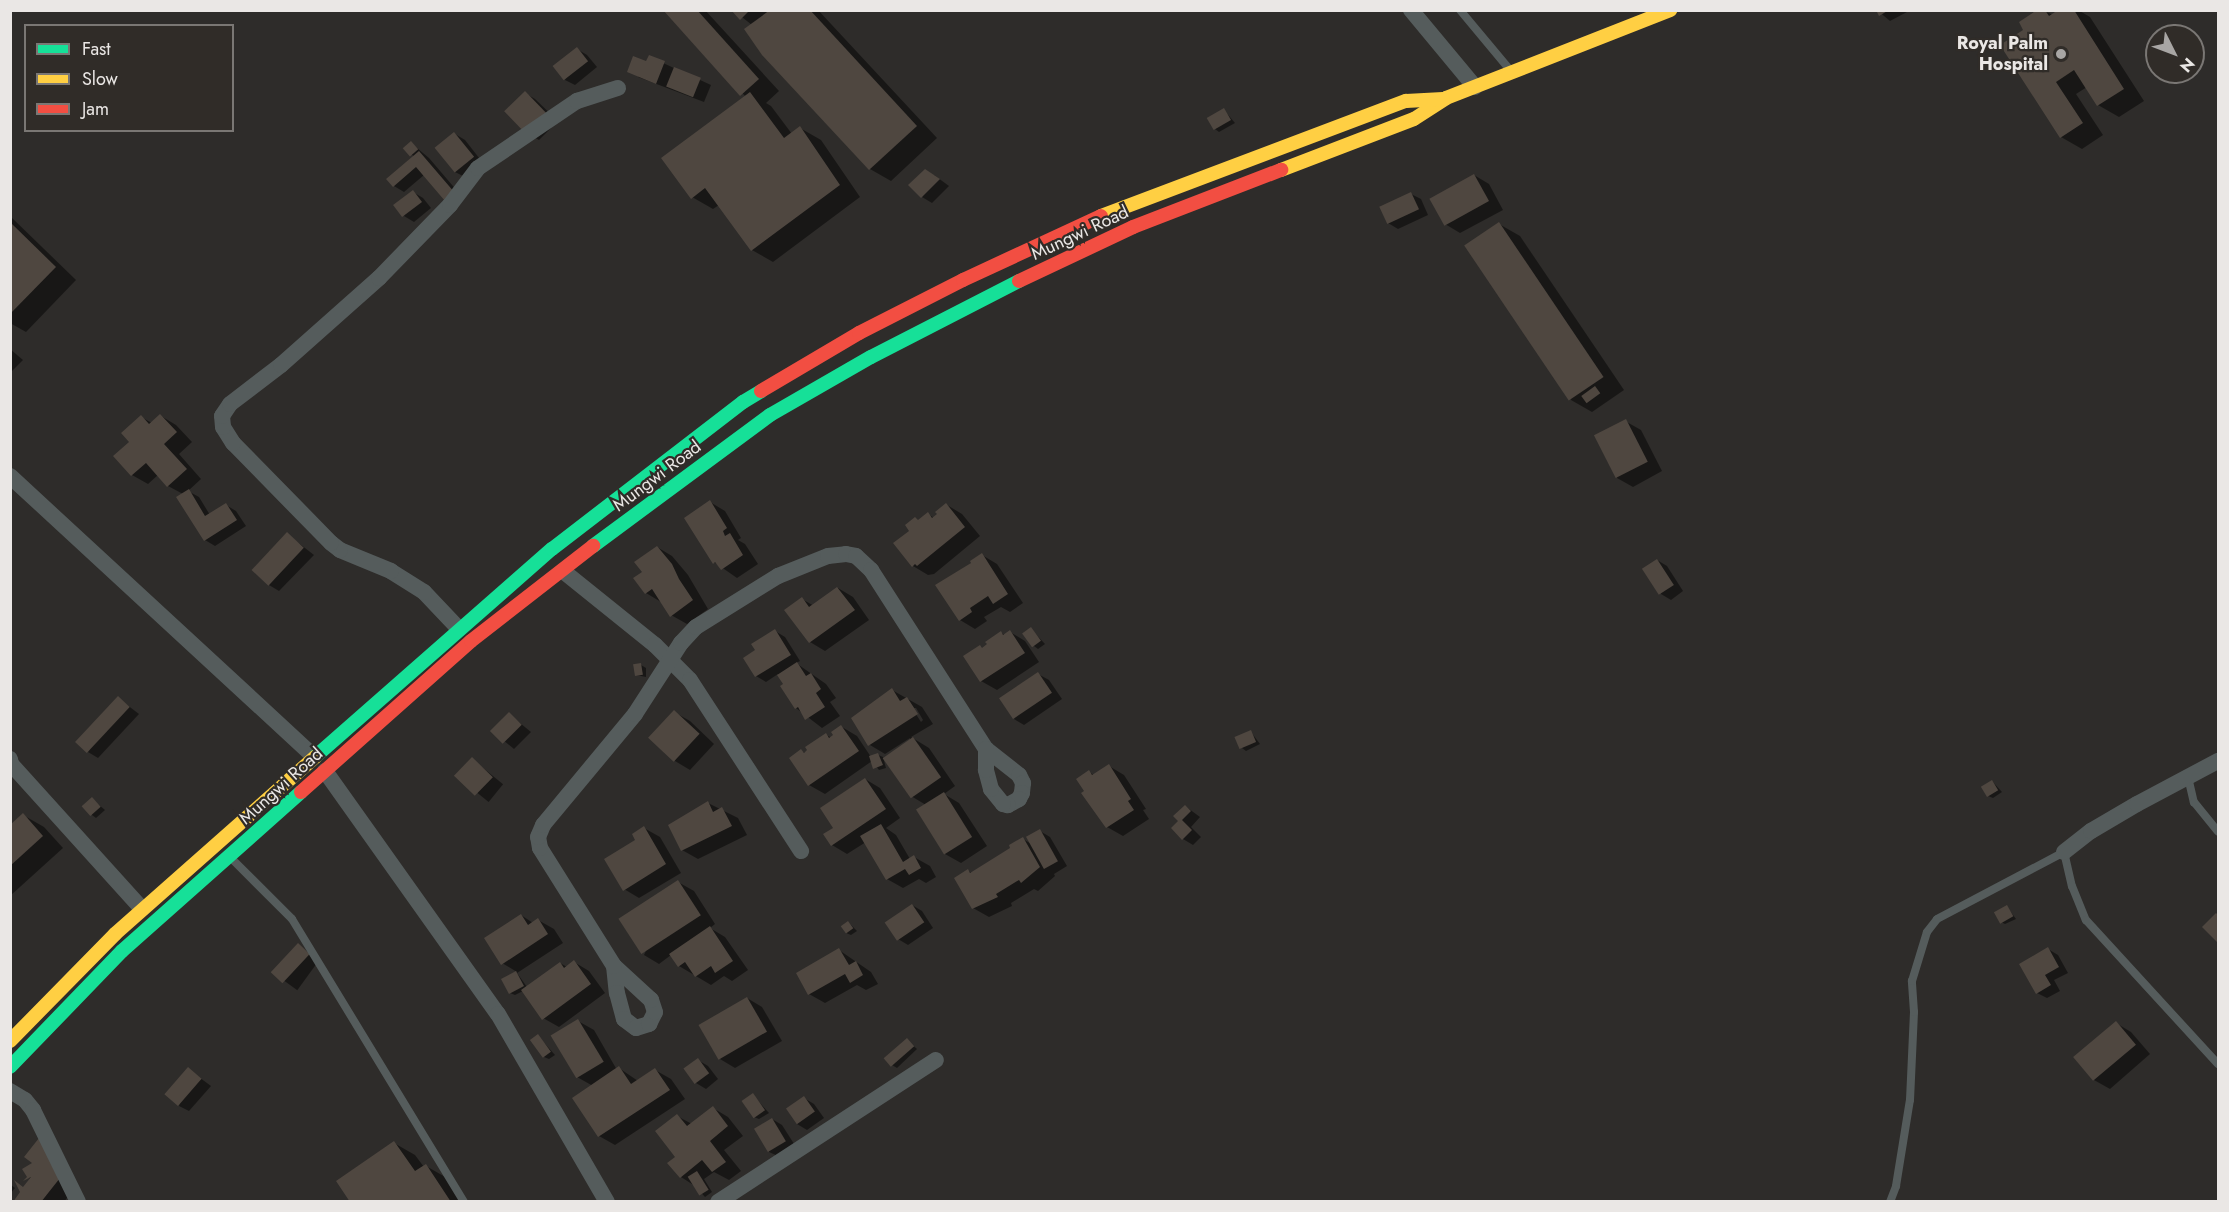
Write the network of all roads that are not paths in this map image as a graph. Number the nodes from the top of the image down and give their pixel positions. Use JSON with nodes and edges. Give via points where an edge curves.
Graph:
{"nodes":[{"id":1,"x":1411,"y":10,"type":"edge"},
{"id":2,"x":1460,"y":10,"type":"edge"},
{"id":3,"x":1671,"y":10,"type":"edge"},
{"id":4,"x":1511,"y":72,"type":"junction"},
{"id":5,"x":1475,"y":87,"type":"junction"},
{"id":6,"x":618,"y":88,"type":"dead end"},
{"id":7,"x":1446,"y":98,"type":"junction"},
{"id":8,"x":10,"y":476,"type":"edge"},
{"id":9,"x":564,"y":571,"type":"junction"},
{"id":10,"x":459,"y":629,"type":"junction"},
{"id":11,"x":671,"y":659,"type":"junction"},
{"id":12,"x":986,"y":749,"type":"dead end"},
{"id":13,"x":314,"y":757,"type":"junction"},
{"id":14,"x":10,"y":759,"type":"edge"},
{"id":15,"x":2218,"y":760,"type":"edge"},
{"id":16,"x":326,"y":771,"type":"junction"},
{"id":17,"x":2188,"y":777,"type":"junction"},
{"id":18,"x":2218,"y":832,"type":"edge"},
{"id":19,"x":801,"y":851,"type":"dead end"},
{"id":20,"x":2064,"y":852,"type":"junction"},
{"id":21,"x":229,"y":856,"type":"junction"},
{"id":22,"x":142,"y":909,"type":"junction"},
{"id":23,"x":614,"y":966,"type":"dead end"},
{"id":24,"x":10,"y":1041,"type":"edge"},
{"id":25,"x":936,"y":1060,"type":"dead end"},
{"id":26,"x":2218,"y":1064,"type":"edge"},
{"id":27,"x":10,"y":1067,"type":"edge"},
{"id":28,"x":10,"y":1091,"type":"edge"},
{"id":29,"x":78,"y":1202,"type":"edge"},
{"id":30,"x":464,"y":1202,"type":"edge"},
{"id":31,"x":607,"y":1202,"type":"edge"},
{"id":32,"x":718,"y":1202,"type":"edge"},
{"id":33,"x":1890,"y":1202,"type":"edge"}],
"edges":[{"from":1,"to":5,"type":"street"},
{"from":2,"to":4,"type":"lane"},
{"from":3,"to":4,"type":"main road","name":"Mungwi Road"},
{"from":4,"to":5,"type":"main road","name":"Mungwi Road"},
{"from":5,"to":7,"type":"main road","name":"Mungwi Road"},
{"from":6,"to":10,"type":"street","via":[[577,101],[478,168],[450,205],[379,278],[281,365],[230,404],[222,416],[223,427],[233,443],[331,543],[391,571],[424,592]]},
{"from":7,"to":9,"type":"main road","name":"Mungwi Road","via":[[1414,119],[1133,227],[967,306],[871,357],[770,415]]},
{"from":7,"to":10,"type":"main road","name":"Mungwi Road","via":[[1406,101],[1120,207],[859,333],[743,402],[695,437],[552,549]]},
{"from":8,"to":13,"type":"street"},
{"from":9,"to":11,"type":"street"},
{"from":9,"to":16,"type":"main road","name":"Mungwi Road","via":[[471,641]]},
{"from":10,"to":13,"type":"main road","name":"Mungwi Road"},
{"from":11,"to":12,"type":"street","via":[[696,627],[778,576],[828,556],[856,556],[871,570]]},
{"from":11,"to":19,"type":"street","via":[[690,680]]},
{"from":11,"to":23,"type":"street","via":[[635,714],[543,825],[538,837],[540,848]]},
{"from":13,"to":22,"type":"main road","name":"Mungwi Road"},
{"from":14,"to":22,"type":"street"},
{"from":15,"to":17,"type":"street"},
{"from":16,"to":21,"type":"main road","name":"Mungwi Road"},
{"from":16,"to":31,"type":"street","via":[[498,1014]]},
{"from":17,"to":18,"type":"lane","via":[[2194,802]]},
{"from":17,"to":20,"type":"street","via":[[2091,831]]},
{"from":20,"to":26,"type":"lane","via":[[2086,920]]},
{"from":20,"to":33,"type":"lane","via":[[1937,920],[1927,932],[1912,981],[1910,1100]]},
{"from":21,"to":27,"type":"main road","name":"Mungwi Road","via":[[122,951]]},
{"from":21,"to":30,"type":"lane","via":[[292,919]]},
{"from":22,"to":24,"type":"main road","name":"Mungwi Road"},
{"from":25,"to":32,"type":"street"},
{"from":28,"to":29,"type":"street","via":[[33,1110]]}]}
